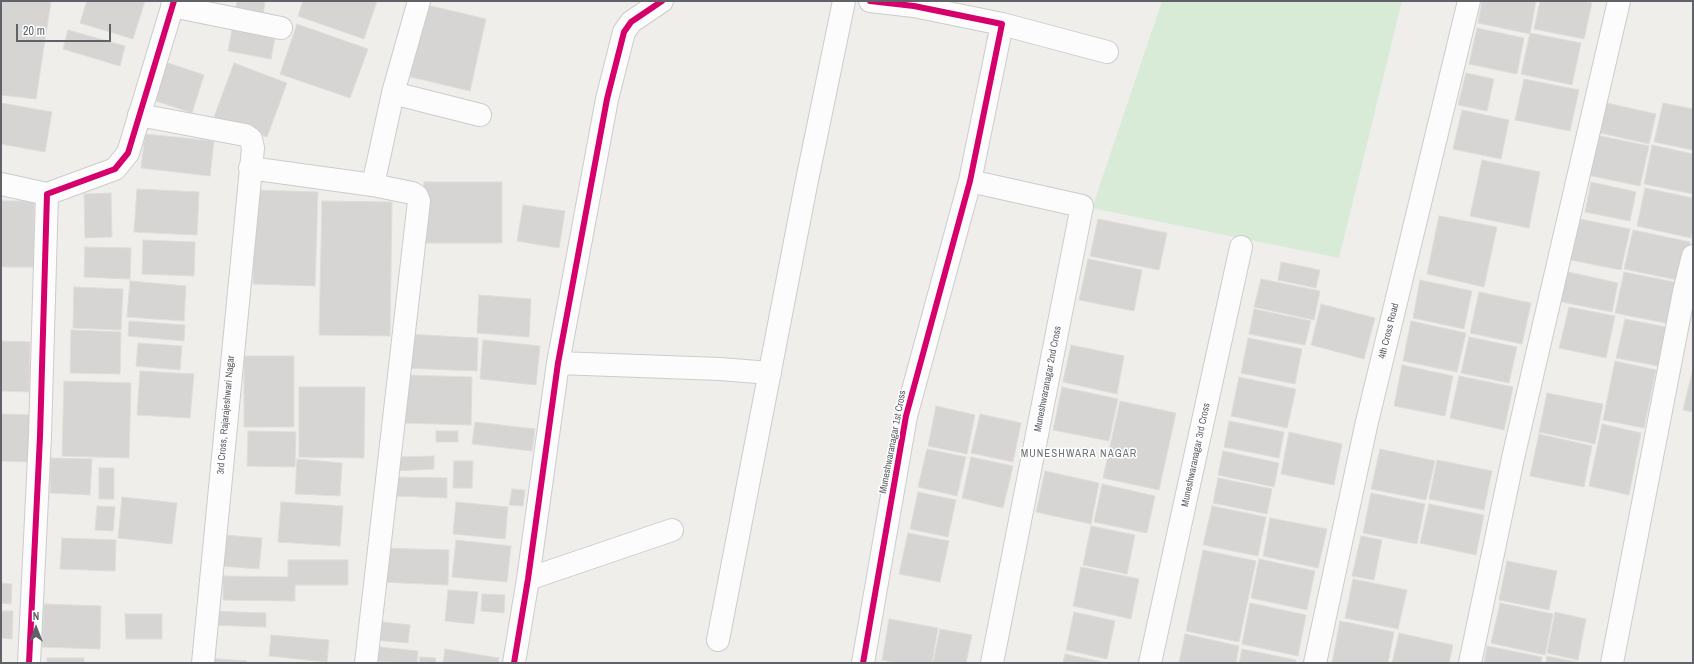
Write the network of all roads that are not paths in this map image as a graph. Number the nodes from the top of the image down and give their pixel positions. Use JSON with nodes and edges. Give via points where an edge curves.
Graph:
{"nodes":[{"id":1,"x":419,"y":1,"type":"edge"},
{"id":2,"x":662,"y":1,"type":"edge"},
{"id":3,"x":844,"y":1,"type":"edge"},
{"id":4,"x":870,"y":1,"type":"edge"},
{"id":5,"x":1469,"y":1,"type":"edge"},
{"id":6,"x":1619,"y":1,"type":"edge"},
{"id":7,"x":173,"y":4,"type":"edge"},
{"id":8,"x":1002,"y":24,"type":"junction"},
{"id":9,"x":281,"y":28,"type":"dead end"},
{"id":10,"x":1107,"y":52,"type":"dead end"},
{"id":11,"x":393,"y":93,"type":"junction"},
{"id":12,"x":139,"y":115,"type":"junction"},
{"id":13,"x":480,"y":115,"type":"dead end"},
{"id":14,"x":250,"y":168,"type":"junction"},
{"id":15,"x":970,"y":181,"type":"junction"},
{"id":16,"x":1,"y":184,"type":"edge"},
{"id":17,"x":373,"y":185,"type":"junction"},
{"id":18,"x":47,"y":194,"type":"junction"},
{"id":19,"x":1241,"y":247,"type":"dead end"},
{"id":20,"x":1693,"y":256,"type":"edge"},
{"id":21,"x":558,"y":363,"type":"junction"},
{"id":22,"x":770,"y":373,"type":"junction"},
{"id":23,"x":672,"y":530,"type":"dead end"},
{"id":24,"x":528,"y":579,"type":"junction"},
{"id":25,"x":718,"y":640,"type":"dead end"},
{"id":26,"x":29,"y":663,"type":"edge"},
{"id":27,"x":203,"y":663,"type":"edge"},
{"id":28,"x":366,"y":663,"type":"edge"},
{"id":29,"x":514,"y":663,"type":"edge"},
{"id":30,"x":863,"y":663,"type":"edge"},
{"id":31,"x":992,"y":663,"type":"edge"},
{"id":32,"x":1150,"y":663,"type":"edge"},
{"id":33,"x":1315,"y":663,"type":"edge"},
{"id":34,"x":1470,"y":663,"type":"edge"},
{"id":35,"x":1612,"y":663,"type":"edge"}],
"edges":[{"from":1,"to":11,"type":"street"},
{"from":2,"to":21,"type":"street","via":[[631,22],[624,32],[607,99]]},
{"from":3,"to":22,"type":"street"},
{"from":4,"to":8,"type":"street","via":[[914,6]]},
{"from":5,"to":33,"type":"street","name":"4th Cross Road","via":[[1366,426]]},
{"from":6,"to":34,"type":"street","via":[[1513,458]]},
{"from":7,"to":9,"type":"street"},
{"from":7,"to":12,"type":"street"},
{"from":8,"to":10,"type":"street"},
{"from":8,"to":15,"type":"street","name":"Muneshwaranagar 1st Cross"},
{"from":11,"to":13,"type":"street"},
{"from":11,"to":17,"type":"street"},
{"from":12,"to":14,"type":"street","name":"3rd Cross, Rajarajeshwari Nagar","via":[[245,135],[251,139],[253,148]]},
{"from":12,"to":18,"type":"street","via":[[128,153],[115,169]]},
{"from":14,"to":17,"type":"street"},
{"from":14,"to":27,"type":"street","name":"3rd Cross, Rajarajeshwari Nagar"},
{"from":15,"to":30,"type":"street","name":"Muneshwaranagar 1st Cross","via":[[906,416]]},
{"from":15,"to":31,"type":"street","name":"Muneshwaranagar 2nd Cross","via":[[1082,206]]},
{"from":16,"to":18,"type":"street"},
{"from":17,"to":28,"type":"street","via":[[412,194],[417,196],[419,201]]},
{"from":18,"to":26,"type":"street","via":[[40,436]]},
{"from":19,"to":32,"type":"street","name":"Muneshwaranagar 3rd Cross"},
{"from":20,"to":35,"type":"street"},
{"from":21,"to":22,"type":"street","via":[[720,368]]},
{"from":21,"to":24,"type":"street"},
{"from":22,"to":25,"type":"street"},
{"from":23,"to":24,"type":"street"},
{"from":24,"to":29,"type":"street"}]}
